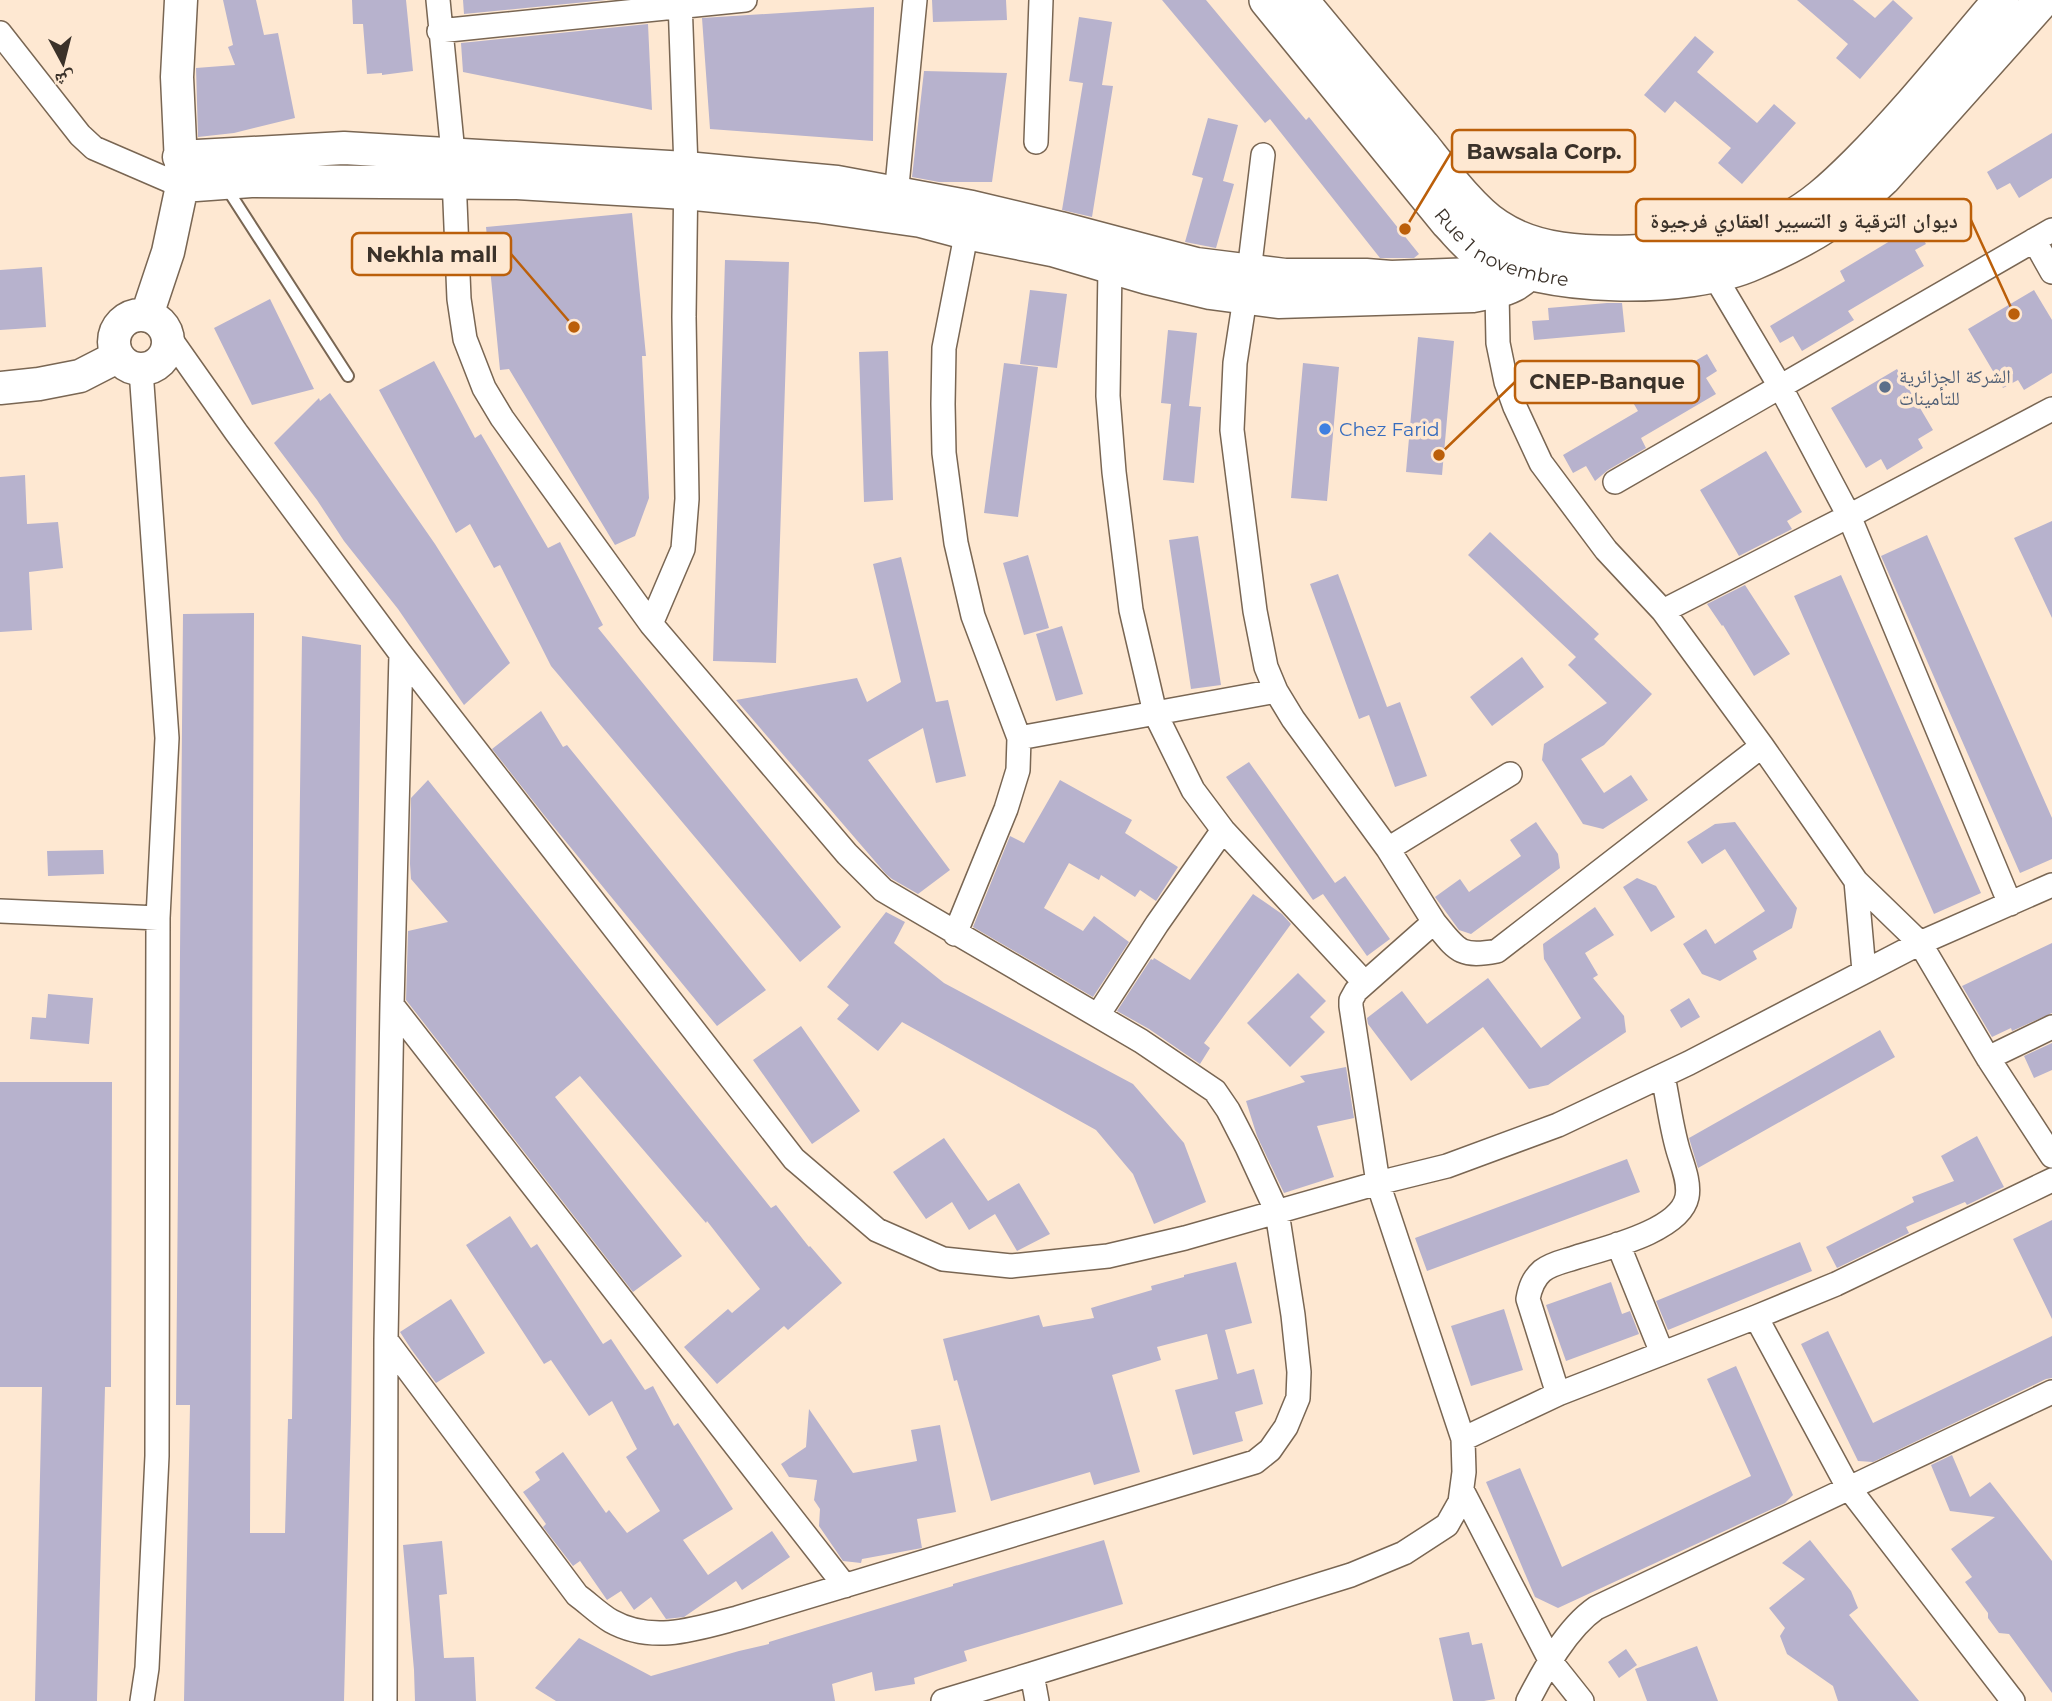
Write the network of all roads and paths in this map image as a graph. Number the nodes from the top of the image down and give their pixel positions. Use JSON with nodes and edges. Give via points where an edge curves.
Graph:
{"nodes":[{"id":1,"x":181,"y":0,"type":"edge"},
{"id":2,"x":438,"y":0,"type":"edge"},
{"id":3,"x":745,"y":0,"type":"edge"},
{"id":4,"x":915,"y":0,"type":"edge"},
{"id":5,"x":1041,"y":0,"type":"edge"},
{"id":6,"x":1267,"y":0,"type":"edge"},
{"id":7,"x":1300,"y":0,"type":"edge"},
{"id":8,"x":2001,"y":0,"type":"edge"},
{"id":9,"x":2042,"y":0,"type":"edge"},
{"id":10,"x":680,"y":3,"type":"edge"},
{"id":11,"x":439,"y":31,"type":"junction"},
{"id":12,"x":0,"y":33,"type":"edge"},
{"id":13,"x":1036,"y":142,"type":"dead end"},
{"id":14,"x":1263,"y":155,"type":"dead end"},
{"id":15,"x":453,"y":168,"type":"junction"},
{"id":16,"x":181,"y":171,"type":"junction"},
{"id":17,"x":685,"y":181,"type":"junction"},
{"id":18,"x":223,"y":182,"type":"junction"},
{"id":19,"x":895,"y":205,"type":"junction"},
{"id":20,"x":969,"y":220,"type":"junction"},
{"id":21,"x":2043,"y":235,"type":"edge"},
{"id":22,"x":1749,"y":250,"type":"junction"},
{"id":23,"x":1706,"y":260,"type":"junction"},
{"id":24,"x":1515,"y":264,"type":"junction"},
{"id":25,"x":1110,"y":267,"type":"junction"},
{"id":26,"x":2052,"y":272,"type":"edge"},
{"id":27,"x":1247,"y":284,"type":"junction"},
{"id":28,"x":157,"y":325,"type":"junction"},
{"id":29,"x":129,"y":363,"type":"junction"},
{"id":30,"x":348,"y":376,"type":"dead end"},
{"id":31,"x":0,"y":388,"type":"edge"},
{"id":32,"x":1781,"y":388,"type":"junction"},
{"id":33,"x":2052,"y":409,"type":"edge"},
{"id":34,"x":1615,"y":482,"type":"dead end"},
{"id":35,"x":1849,"y":516,"type":"junction"},
{"id":36,"x":1663,"y":611,"type":"junction"},
{"id":37,"x":651,"y":624,"type":"junction"},
{"id":38,"x":401,"y":654,"type":"junction"},
{"id":39,"x":1276,"y":691,"type":"junction"},
{"id":40,"x":1155,"y":713,"type":"junction"},
{"id":41,"x":1019,"y":738,"type":"junction"},
{"id":42,"x":1762,"y":746,"type":"junction"},
{"id":43,"x":1510,"y":774,"type":"dead end"},
{"id":44,"x":1223,"y":830,"type":"junction"},
{"id":45,"x":1388,"y":849,"type":"junction"},
{"id":46,"x":1856,"y":881,"type":"junction"},
{"id":47,"x":2052,"y":885,"type":"edge"},
{"id":48,"x":2010,"y":904,"type":"junction"},
{"id":49,"x":0,"y":911,"type":"edge"},
{"id":50,"x":158,"y":918,"type":"junction"},
{"id":51,"x":1434,"y":922,"type":"junction"},
{"id":52,"x":955,"y":933,"type":"junction"},
{"id":53,"x":1920,"y":943,"type":"junction"},
{"id":54,"x":1864,"y":971,"type":"junction"},
{"id":55,"x":1364,"y":982,"type":"junction"},
{"id":56,"x":392,"y":1005,"type":"junction"},
{"id":57,"x":1098,"y":1015,"type":"junction"},
{"id":58,"x":2052,"y":1027,"type":"edge"},
{"id":59,"x":1988,"y":1058,"type":"junction"},
{"id":60,"x":1662,"y":1076,"type":"junction"},
{"id":61,"x":2052,"y":1156,"type":"edge"},
{"id":62,"x":2052,"y":1181,"type":"edge"},
{"id":63,"x":1378,"y":1183,"type":"junction"},
{"id":64,"x":1277,"y":1212,"type":"junction"},
{"id":65,"x":1618,"y":1244,"type":"junction"},
{"id":66,"x":1756,"y":1317,"type":"junction"},
{"id":67,"x":386,"y":1340,"type":"junction"},
{"id":68,"x":1662,"y":1353,"type":"junction"},
{"id":69,"x":2052,"y":1392,"type":"edge"},
{"id":70,"x":1558,"y":1394,"type":"junction"},
{"id":71,"x":1463,"y":1439,"type":"junction"},
{"id":72,"x":1848,"y":1488,"type":"junction"},
{"id":73,"x":1462,"y":1490,"type":"junction"},
{"id":74,"x":845,"y":1586,"type":"junction"},
{"id":75,"x":1551,"y":1662,"type":"junction"},
{"id":76,"x":1032,"y":1674,"type":"junction"},
{"id":77,"x":142,"y":1701,"type":"edge"},
{"id":78,"x":385,"y":1701,"type":"edge"},
{"id":79,"x":943,"y":1701,"type":"edge"},
{"id":80,"x":1037,"y":1701,"type":"edge"},
{"id":81,"x":1528,"y":1701,"type":"edge"},
{"id":82,"x":1582,"y":1701,"type":"edge"},
{"id":83,"x":2013,"y":1701,"type":"edge"}],
"edges":[{"from":1,"to":16,"type":"main road","via":[[177,77]]},
{"from":2,"to":11,"type":"street"},
{"from":3,"to":10,"type":"street"},
{"from":4,"to":19,"type":"street"},
{"from":5,"to":13,"type":"street"},
{"from":6,"to":24,"type":"main road","name":"Rue 1 novembre","via":[[1448,222],[1477,251]]},
{"from":7,"to":24,"type":"main road","name":"Rue 1 novembre","via":[[1460,192],[1495,226]]},
{"from":8,"to":22,"type":"main road","via":[[1896,124],[1837,183]]},
{"from":9,"to":22,"type":"main road","via":[[1854,205],[1813,232]]},
{"from":10,"to":11,"type":"street"},
{"from":10,"to":17,"type":"street"},
{"from":11,"to":15,"type":"street"},
{"from":12,"to":16,"type":"street","via":[[94,148],[129,164]]},
{"from":14,"to":27,"type":"street"},
{"from":15,"to":16,"type":"main road","via":[[344,148]]},
{"from":15,"to":17,"type":"main road","via":[[517,183]]},
{"from":15,"to":18,"type":"main road"},
{"from":15,"to":37,"type":"street","via":[[459,299],[465,339],[484,388]]},
{"from":16,"to":18,"type":"main road"},
{"from":16,"to":28,"type":"main road"},
{"from":17,"to":19,"type":"main road","via":[[815,206]]},
{"from":17,"to":37,"type":"street","via":[[687,499],[683,549]]},
{"from":18,"to":30,"type":"lane"},
{"from":19,"to":20,"type":"main road","via":[[921,221]]},
{"from":20,"to":25,"type":"main road"},
{"from":20,"to":27,"type":"main road","via":[[1196,264]]},
{"from":20,"to":41,"type":"street","via":[[944,348],[944,453],[956,543],[973,616]]},
{"from":21,"to":26,"type":"street"},
{"from":21,"to":32,"type":"street"},
{"from":22,"to":23,"type":"main road","name":"Rue 1 novembre"},
{"from":23,"to":24,"type":"main road","name":"Rue 1 novembre","via":[[1677,281],[1592,282]]},
{"from":23,"to":32,"type":"street"},
{"from":24,"to":27,"type":"main road","via":[[1474,296],[1278,302]]},
{"from":24,"to":36,"type":"street","via":[[1498,344],[1515,407],[1541,463],[1606,550]]},
{"from":25,"to":27,"type":"main road","via":[[1210,293]]},
{"from":25,"to":40,"type":"street","via":[[1108,396],[1114,472],[1131,610]]},
{"from":27,"to":39,"type":"street","via":[[1235,363],[1232,430],[1255,611],[1266,667]]},
{"from":28,"to":29,"type":"main road","via":[[168,344],[161,361],[153,367]]},
{"from":28,"to":29,"type":"main road","via":[[130,317],[116,330],[114,348]]},
{"from":28,"to":38,"type":"street"},
{"from":29,"to":31,"type":"main road"},
{"from":29,"to":50,"type":"street","via":[[167,738]]},
{"from":32,"to":34,"type":"street"},
{"from":32,"to":35,"type":"street"},
{"from":33,"to":35,"type":"street"},
{"from":35,"to":36,"type":"street"},
{"from":35,"to":48,"type":"street"},
{"from":36,"to":42,"type":"street"},
{"from":37,"to":52,"type":"street","via":[[848,855],[883,890]]},
{"from":38,"to":56,"type":"street"},
{"from":38,"to":64,"type":"street","via":[[794,1159],[877,1230],[943,1259],[1011,1266],[1108,1256]]},
{"from":39,"to":40,"type":"street"},
{"from":39,"to":45,"type":"street"},
{"from":40,"to":41,"type":"street"},
{"from":40,"to":44,"type":"street","via":[[1193,790]]},
{"from":41,"to":52,"type":"street","via":[[1018,770],[1006,809]]},
{"from":42,"to":46,"type":"street"},
{"from":42,"to":51,"type":"street","via":[[1497,951],[1467,954],[1455,948]]},
{"from":43,"to":45,"type":"street"},
{"from":44,"to":55,"type":"street"},
{"from":44,"to":57,"type":"street"},
{"from":45,"to":51,"type":"street"},
{"from":46,"to":53,"type":"street"},
{"from":46,"to":54,"type":"street"},
{"from":47,"to":48,"type":"street"},
{"from":48,"to":53,"type":"street"},
{"from":49,"to":50,"type":"street"},
{"from":50,"to":77,"type":"street","via":[[157,1456]]},
{"from":51,"to":55,"type":"street"},
{"from":52,"to":57,"type":"street"},
{"from":53,"to":54,"type":"street"},
{"from":53,"to":59,"type":"street"},
{"from":54,"to":60,"type":"street"},
{"from":55,"to":63,"type":"street","via":[[1353,996],[1352,1006]]},
{"from":56,"to":67,"type":"street"},
{"from":56,"to":74,"type":"street"},
{"from":57,"to":64,"type":"street","via":[[1214,1091],[1228,1110]]},
{"from":58,"to":59,"type":"street"},
{"from":59,"to":61,"type":"street"},
{"from":60,"to":63,"type":"street","via":[[1558,1125],[1447,1166]]},
{"from":60,"to":65,"type":"street","via":[[1687,1198],[1668,1223]]},
{"from":62,"to":66,"type":"street"},
{"from":63,"to":64,"type":"street"},
{"from":63,"to":71,"type":"street"},
{"from":64,"to":74,"type":"street","via":[[1299,1372],[1298,1398],[1270,1450],[1234,1470]]},
{"from":65,"to":68,"type":"street"},
{"from":65,"to":70,"type":"street","via":[[1543,1270],[1531,1285],[1528,1299]]},
{"from":66,"to":68,"type":"street"},
{"from":66,"to":72,"type":"street"},
{"from":67,"to":74,"type":"street","via":[[577,1595],[611,1621],[651,1634],[687,1631]]},
{"from":67,"to":78,"type":"street"},
{"from":68,"to":70,"type":"street"},
{"from":69,"to":72,"type":"street"},
{"from":70,"to":71,"type":"street"},
{"from":71,"to":73,"type":"street"},
{"from":72,"to":75,"type":"street","via":[[1596,1608]]},
{"from":72,"to":83,"type":"street"},
{"from":73,"to":75,"type":"street"},
{"from":73,"to":76,"type":"street","via":[[1447,1525],[1404,1553],[1351,1575]]},
{"from":75,"to":81,"type":"street"},
{"from":75,"to":82,"type":"street"},
{"from":76,"to":79,"type":"street"},
{"from":76,"to":80,"type":"street"}]}
